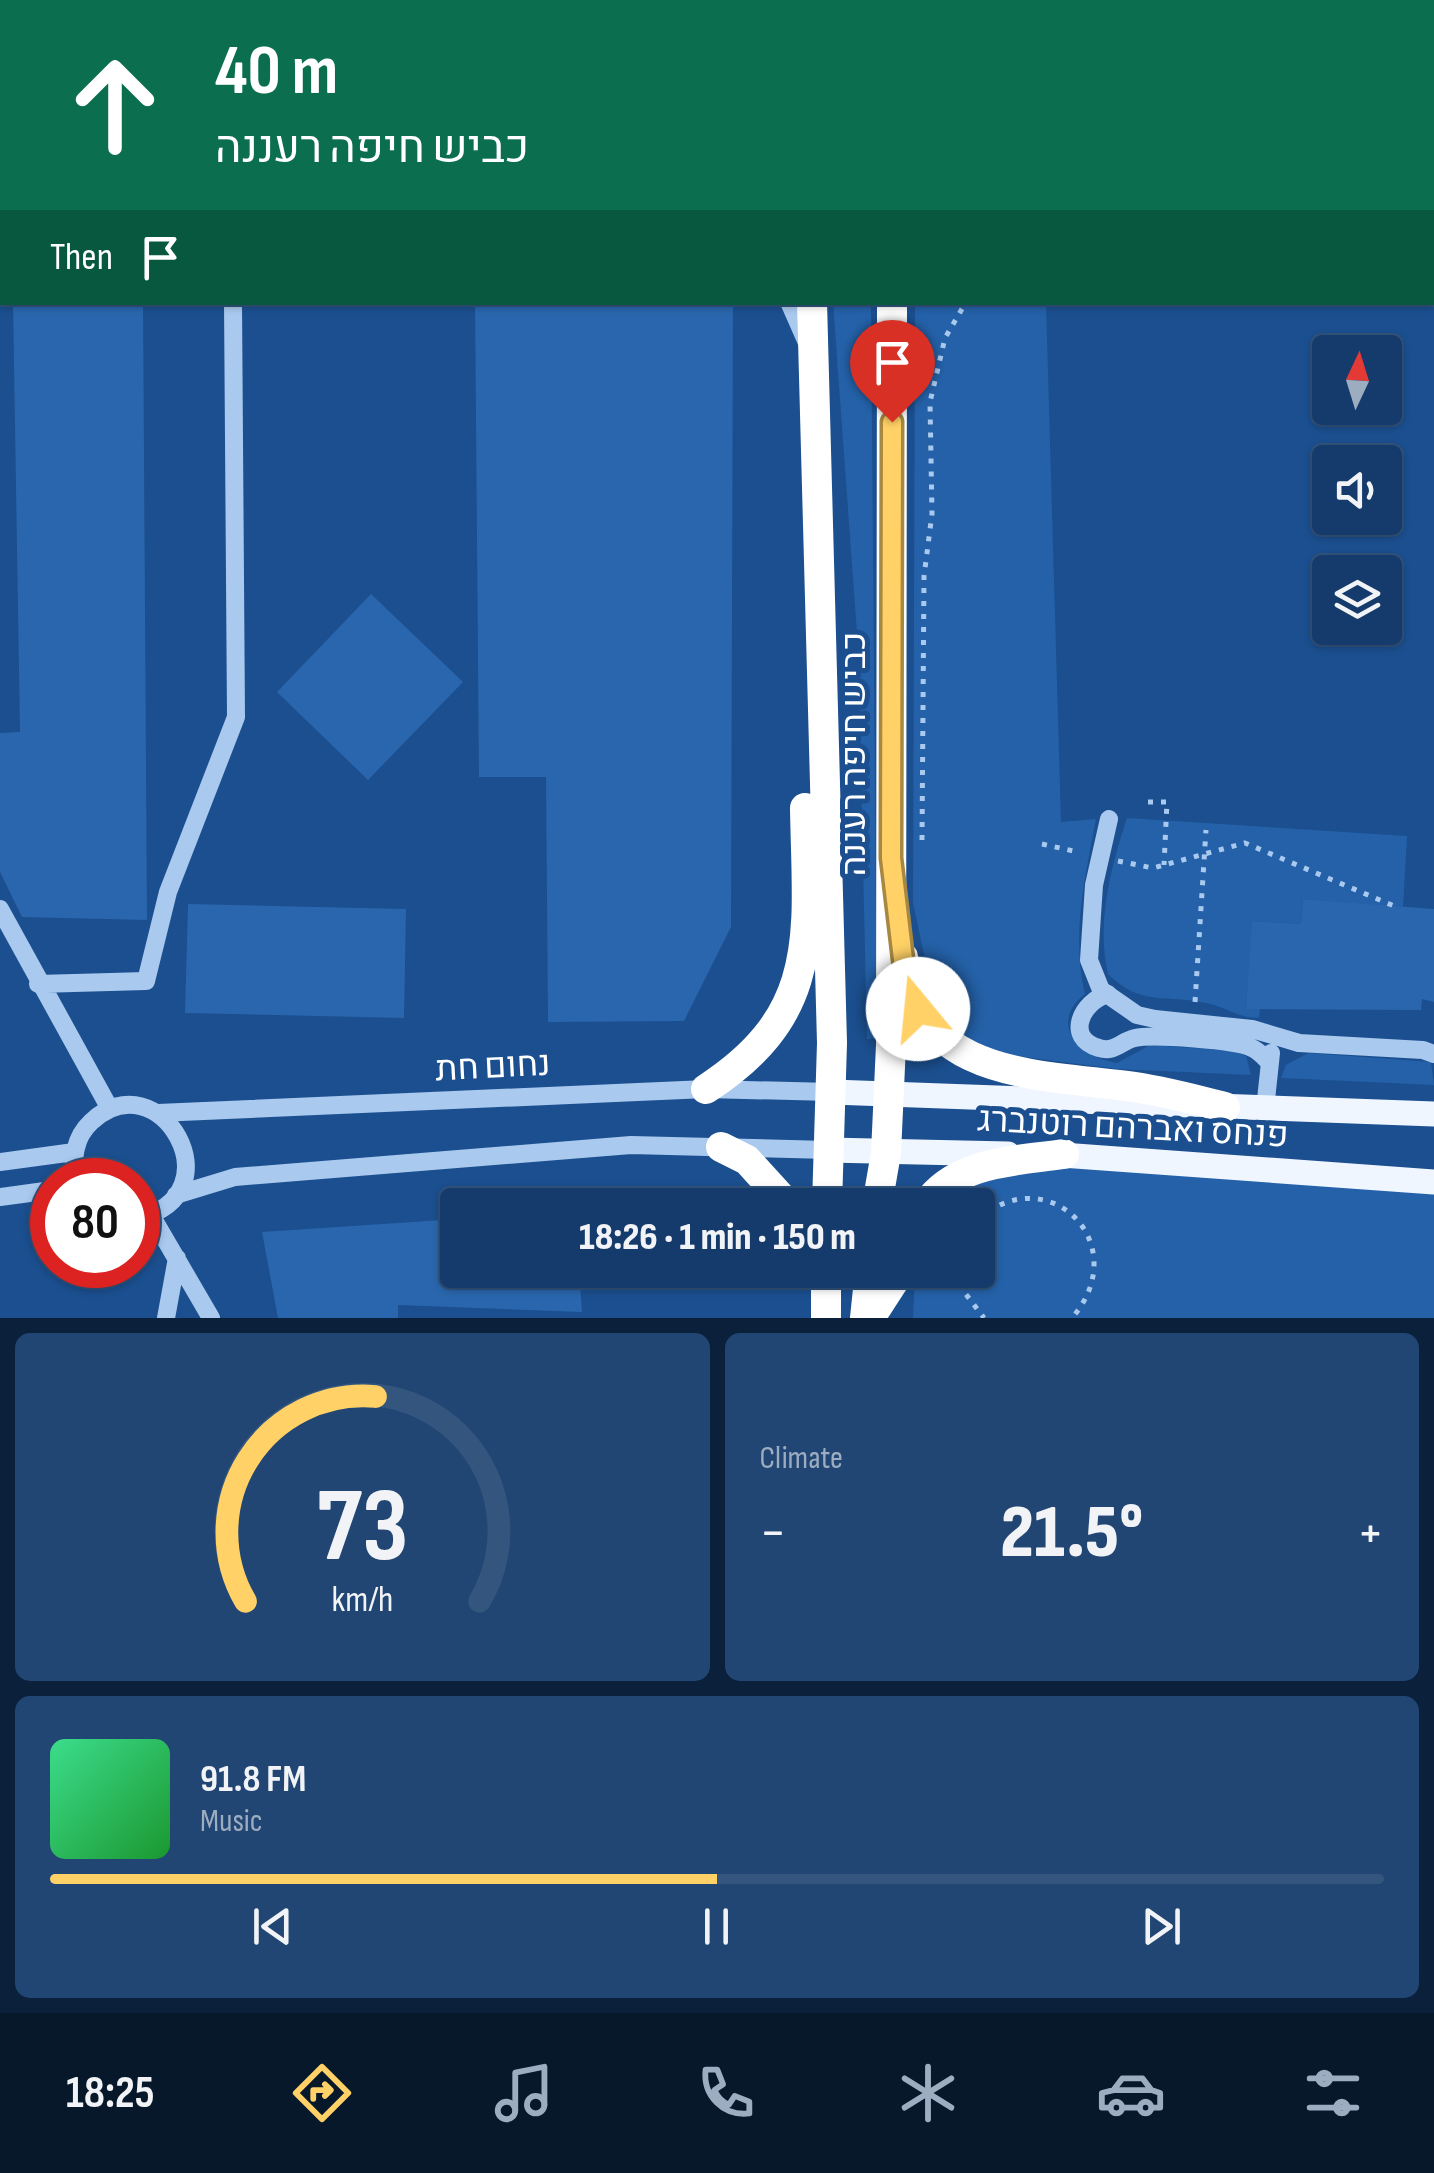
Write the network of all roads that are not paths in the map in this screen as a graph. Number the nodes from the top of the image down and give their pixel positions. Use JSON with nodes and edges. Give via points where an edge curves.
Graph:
{"nodes":[{"id":1,"x":233,"y":305,"type":"edge"},
{"id":2,"x":790,"y":305,"type":"edge"},
{"id":3,"x":812,"y":305,"type":"edge"},
{"id":4,"x":892,"y":305,"type":"edge"},
{"id":5,"x":813,"y":357,"type":"junction"},
{"id":6,"x":818,"y":515,"type":"junction"},
{"id":7,"x":1109,"y":819,"type":"dead end"},
{"id":8,"x":891,"y":858,"type":"junction"},
{"id":9,"x":0,"y":909,"type":"edge"},
{"id":10,"x":38,"y":984,"type":"junction"},
{"id":11,"x":1108,"y":994,"type":"junction"},
{"id":12,"x":1272,"y":1038,"type":"junction"},
{"id":13,"x":1434,"y":1054,"type":"edge"},
{"id":14,"x":1270,"y":1063,"type":"junction"},
{"id":15,"x":706,"y":1089,"type":"junction"},
{"id":16,"x":832,"y":1092,"type":"junction"},
{"id":17,"x":890,"y":1095,"type":"junction"},
{"id":18,"x":1225,"y":1107,"type":"junction"},
{"id":19,"x":110,"y":1109,"type":"junction"},
{"id":20,"x":1265,"y":1109,"type":"junction"},
{"id":21,"x":158,"y":1114,"type":"junction"},
{"id":22,"x":1434,"y":1114,"type":"edge"},
{"id":23,"x":720,"y":1147,"type":"junction"},
{"id":24,"x":828,"y":1150,"type":"junction"},
{"id":25,"x":74,"y":1152,"type":"junction"},
{"id":26,"x":886,"y":1153,"type":"junction"},
{"id":27,"x":1064,"y":1154,"type":"junction"},
{"id":28,"x":75,"y":1158,"type":"edge"},
{"id":29,"x":0,"y":1162,"type":"edge"},
{"id":30,"x":1434,"y":1182,"type":"edge"},
{"id":31,"x":773,"y":1188,"type":"edge"},
{"id":32,"x":827,"y":1188,"type":"edge"},
{"id":33,"x":881,"y":1188,"type":"edge"},
{"id":34,"x":941,"y":1188,"type":"edge"},
{"id":35,"x":30,"y":1193,"type":"edge"},
{"id":36,"x":176,"y":1195,"type":"junction"},
{"id":37,"x":0,"y":1197,"type":"edge"},
{"id":38,"x":160,"y":1206,"type":"edge"},
{"id":39,"x":160,"y":1236,"type":"edge"},
{"id":40,"x":177,"y":1258,"type":"junction"},
{"id":41,"x":826,"y":1288,"type":"edge"},
{"id":42,"x":869,"y":1288,"type":"edge"},
{"id":43,"x":889,"y":1288,"type":"edge"},
{"id":44,"x":166,"y":1318,"type":"edge"},
{"id":45,"x":211,"y":1318,"type":"edge"},
{"id":46,"x":826,"y":1318,"type":"edge"},
{"id":47,"x":868,"y":1318,"type":"edge"}],
"edges":[{"from":1,"to":10,"type":"street","via":[[236,717],[168,892],[146,981]]},
{"from":2,"to":5,"type":"street"},
{"from":3,"to":5,"type":"highway","name":"כביש חיפה רעננה"},
{"from":4,"to":8,"type":"highway","name":"כביש חיפה רעננה"},
{"from":5,"to":6,"type":"highway","name":"כביש חיפה רעננה"},
{"from":6,"to":15,"type":"highway","via":[[804,736],[807,923],[799,975],[760,1049]]},
{"from":6,"to":16,"type":"highway","name":"כביש חיפה רעננה"},
{"from":7,"to":11,"type":"street","via":[[1090,960],[1095,982]]},
{"from":8,"to":17,"type":"highway","name":"כביש חיפה רעננה"},
{"from":8,"to":18,"type":"highway","via":[[905,976],[918,1009],[952,1048],[1018,1072]]},
{"from":9,"to":10,"type":"street"},
{"from":10,"to":19,"type":"street"},
{"from":11,"to":12,"type":"street","via":[[1136,1015],[1252,1029]]},
{"from":11,"to":14,"type":"street","via":[[1080,1016],[1082,1033],[1094,1046],[1111,1050],[1140,1037],[1247,1046]]},
{"from":12,"to":13,"type":"street"},
{"from":12,"to":14,"type":"street"},
{"from":14,"to":20,"type":"street"},
{"from":15,"to":16,"type":"street","name":"נחום חת"},
{"from":15,"to":21,"type":"street","name":"נחום חת"},
{"from":16,"to":17,"type":"main road","name":"פנחס ואברהם רוטנברג"},
{"from":16,"to":24,"type":"highway","name":"כביש חיפה רעננה"},
{"from":17,"to":18,"type":"main road","name":"פנחס ואברהם רוטנברג"},
{"from":17,"to":26,"type":"highway","name":"כביש חיפה רעננה"},
{"from":18,"to":20,"type":"main road","name":"פנחס ואברהם רוטנברג"},
{"from":19,"to":21,"type":"street","name":"נחום חת","via":[[142,1107]]},
{"from":19,"to":25,"type":"street","via":[[86,1126]]},
{"from":20,"to":22,"type":"main road","name":"פנחס ואברהם רוטנברג"},
{"from":21,"to":36,"type":"street","via":[[182,1141],[184,1178]]},
{"from":23,"to":24,"type":"street"},
{"from":23,"to":31,"type":"highway","via":[[747,1160]]},
{"from":23,"to":36,"type":"street","via":[[631,1145],[235,1177]]},
{"from":24,"to":26,"type":"main road","name":"פנחס ואברהם רוטנברג"},
{"from":24,"to":32,"type":"highway","name":"כביש חיפה רעננה"},
{"from":25,"to":28,"type":"street"},
{"from":25,"to":29,"type":"street"},
{"from":26,"to":27,"type":"main road","name":"פנחס ואברהם רוטנברג"},
{"from":26,"to":33,"type":"highway","name":"כביש חיפה רעננה"},
{"from":27,"to":30,"type":"main road","name":"פנחס ואברהם רוטנברג"},
{"from":27,"to":34,"type":"highway","via":[[982,1166]]},
{"from":35,"to":37,"type":"street"},
{"from":36,"to":38,"type":"street"},
{"from":39,"to":40,"type":"street"},
{"from":40,"to":44,"type":"street"},
{"from":40,"to":45,"type":"street"},
{"from":41,"to":46,"type":"highway"},
{"from":42,"to":47,"type":"highway"},
{"from":43,"to":47,"type":"highway"}]}
